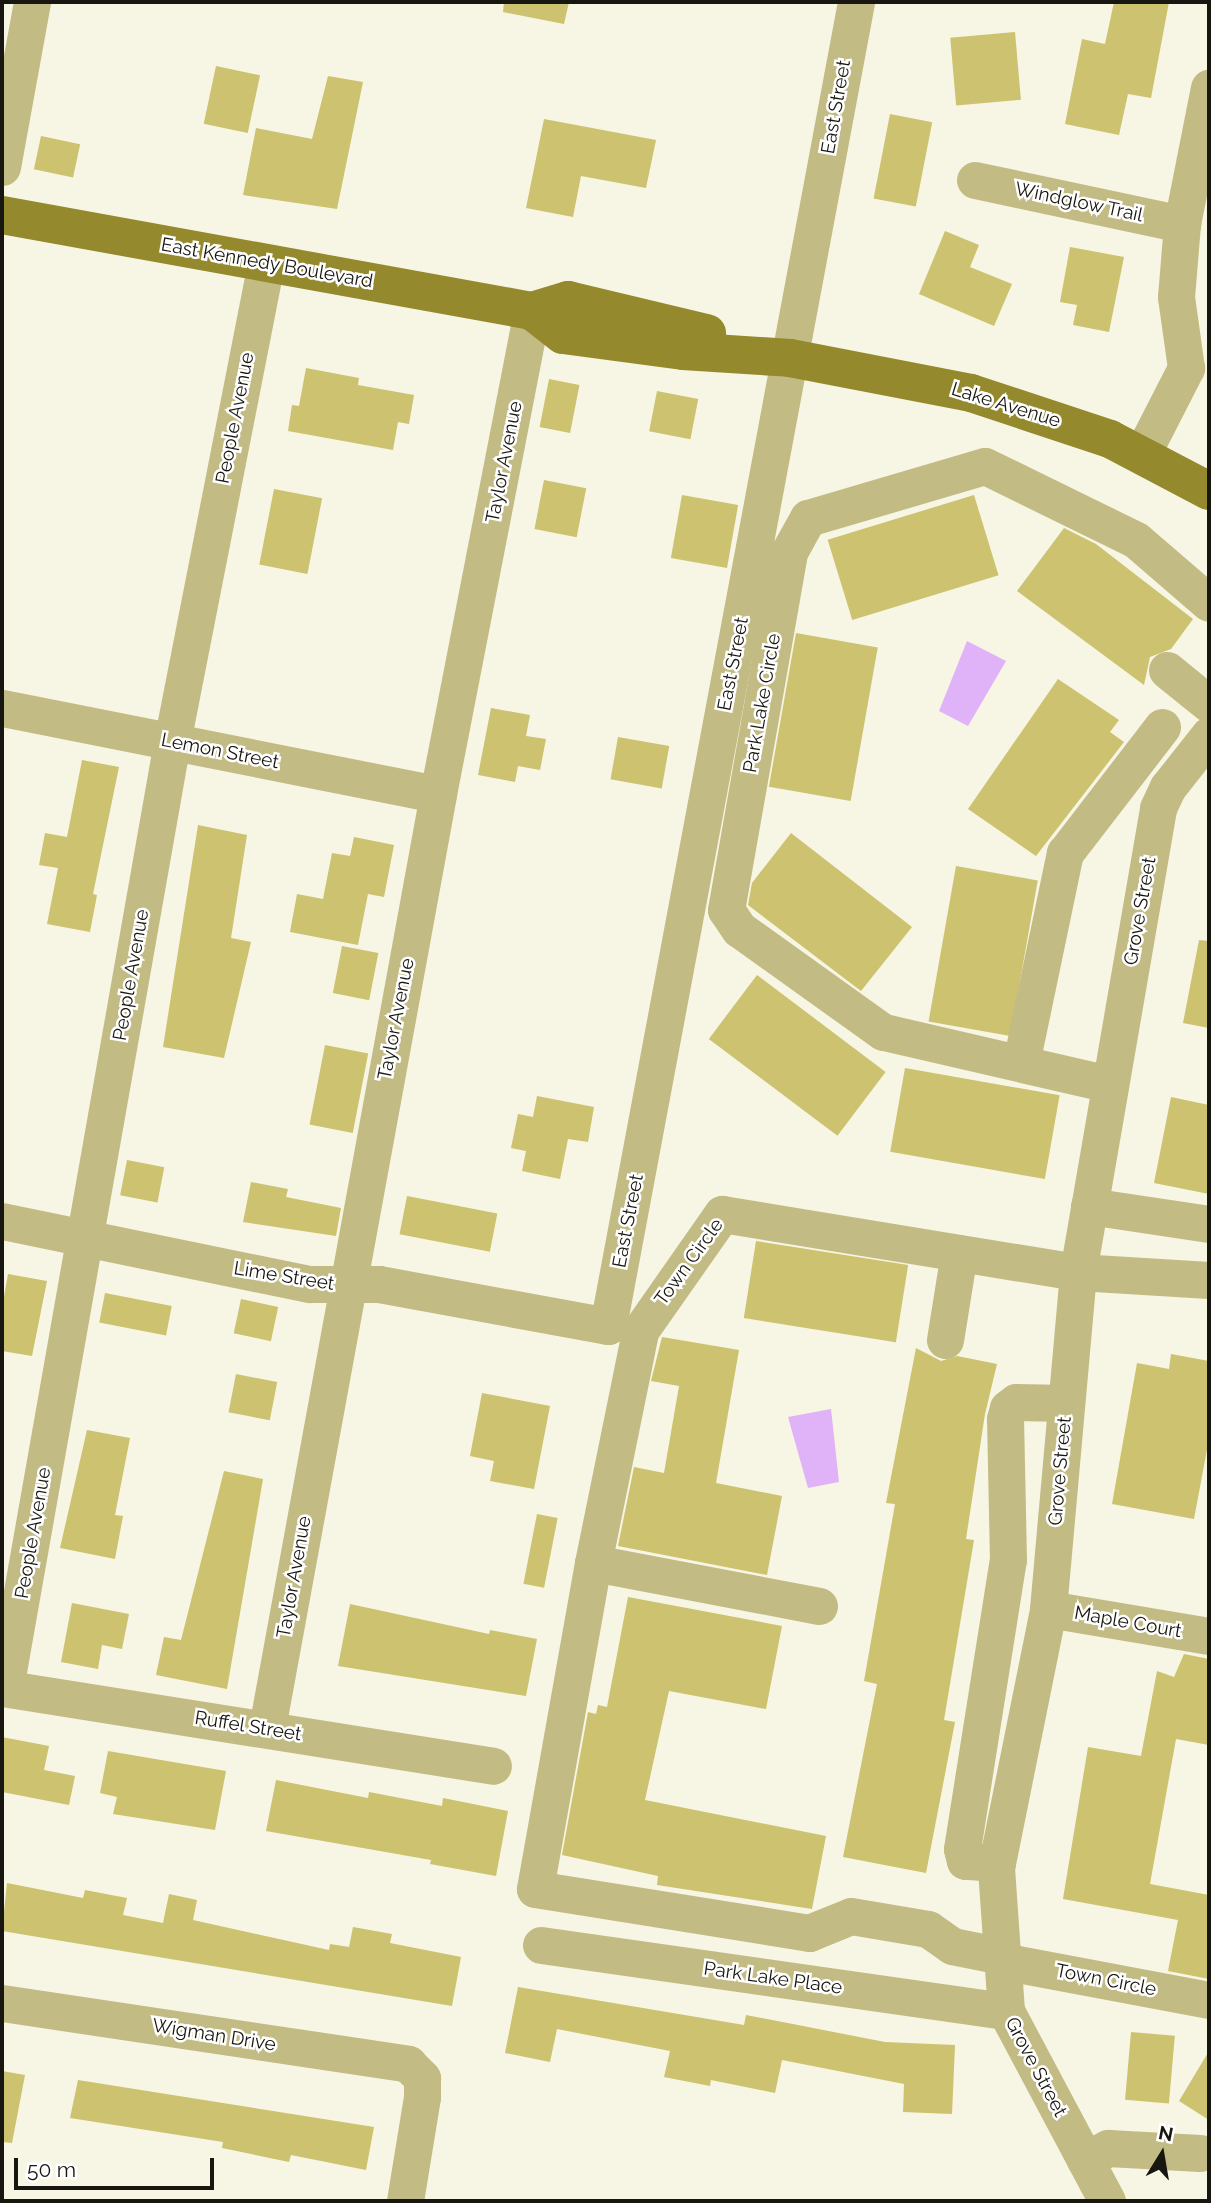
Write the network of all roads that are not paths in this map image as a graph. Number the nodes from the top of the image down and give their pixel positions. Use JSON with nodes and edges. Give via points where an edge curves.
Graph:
{"nodes":[{"id":1,"x":32,"y":2,"type":"edge"},
{"id":2,"x":856,"y":2,"type":"edge"},
{"id":3,"x":1209,"y":88,"type":"edge"},
{"id":4,"x":2,"y":167,"type":"edge"},
{"id":5,"x":975,"y":180,"type":"dead end"},
{"id":6,"x":2,"y":215,"type":"edge"},
{"id":7,"x":1182,"y":224,"type":"junction"},
{"id":8,"x":266,"y":263,"type":"junction"},
{"id":9,"x":533,"y":311,"type":"junction"},
{"id":10,"x":790,"y":358,"type":"junction"},
{"id":11,"x":1142,"y":454,"type":"junction"},
{"id":12,"x":1209,"y":491,"type":"edge"},
{"id":13,"x":1209,"y":603,"type":"edge"},
{"id":14,"x":1167,"y":670,"type":"dead end"},
{"id":15,"x":1209,"y":704,"type":"edge"},
{"id":16,"x":2,"y":708,"type":"edge"},
{"id":17,"x":1162,"y":727,"type":"dead end"},
{"id":18,"x":1209,"y":735,"type":"edge"},
{"id":19,"x":172,"y":742,"type":"junction"},
{"id":20,"x":438,"y":794,"type":"junction"},
{"id":21,"x":1021,"y":1063,"type":"junction"},
{"id":22,"x":1109,"y":1084,"type":"junction"},
{"id":23,"x":1089,"y":1206,"type":"junction"},
{"id":24,"x":2,"y":1221,"type":"edge"},
{"id":25,"x":1209,"y":1224,"type":"edge"},
{"id":26,"x":86,"y":1237,"type":"junction"},
{"id":27,"x":959,"y":1253,"type":"junction"},
{"id":28,"x":1078,"y":1272,"type":"junction"},
{"id":29,"x":1209,"y":1280,"type":"edge"},
{"id":30,"x":347,"y":1286,"type":"junction"},
{"id":31,"x":608,"y":1326,"type":"joint"},
{"id":32,"x":945,"y":1340,"type":"dead end"},
{"id":33,"x":1066,"y":1403,"type":"junction"},
{"id":34,"x":1005,"y":1496,"type":"junction"},
{"id":35,"x":1058,"y":1497,"type":"junction"},
{"id":36,"x":593,"y":1563,"type":"junction"},
{"id":37,"x":818,"y":1606,"type":"dead end"},
{"id":38,"x":1000,"y":1616,"type":"junction"},
{"id":39,"x":1046,"y":1617,"type":"junction"},
{"id":40,"x":1209,"y":1636,"type":"edge"},
{"id":41,"x":3,"y":1688,"type":"edge"},
{"id":42,"x":267,"y":1728,"type":"junction"},
{"id":43,"x":493,"y":1766,"type":"dead end"},
{"id":44,"x":997,"y":1863,"type":"junction"},
{"id":45,"x":541,"y":1945,"type":"dead end"},
{"id":46,"x":1002,"y":1958,"type":"junction"},
{"id":47,"x":1209,"y":2000,"type":"edge"},
{"id":48,"x":2,"y":2003,"type":"edge"},
{"id":49,"x":1006,"y":2011,"type":"junction"},
{"id":50,"x":1200,"y":2153,"type":"dead end"},
{"id":51,"x":1085,"y":2160,"type":"junction"},
{"id":52,"x":405,"y":2201,"type":"edge"},
{"id":53,"x":1107,"y":2201,"type":"edge"}],
"edges":[{"from":1,"to":4,"type":"street"},
{"from":2,"to":10,"type":"street","name":"East Street"},
{"from":3,"to":7,"type":"street"},
{"from":5,"to":7,"type":"street","name":"Windglow Trail"},
{"from":6,"to":8,"type":"main road","name":"East Kennedy Boulevard"},
{"from":7,"to":11,"type":"street","via":[[1177,297],[1186,368]]},
{"from":8,"to":9,"type":"main road","name":"East Kennedy Boulevard"},
{"from":8,"to":19,"type":"street","name":"People Avenue"},
{"from":9,"to":10,"type":"main road","name":"East Kennedy Boulevard","via":[[563,334],[683,351]]},
{"from":9,"to":20,"type":"street","name":"Taylor Avenue"},
{"from":10,"to":11,"type":"main road","name":"Lake Avenue","via":[[971,393],[1080,428]]},
{"from":10,"to":31,"type":"street","name":"East Street"},
{"from":11,"to":12,"type":"main road","name":"Lake Avenue"},
{"from":13,"to":21,"type":"street","name":"Park Lake Circle","via":[[1136,540],[985,466],[808,518],[789,552],[726,910],[739,929],[883,1032]]},
{"from":14,"to":15,"type":"street"},
{"from":16,"to":19,"type":"street","name":"Lemon Street"},
{"from":17,"to":21,"type":"street","via":[[1065,853]]},
{"from":18,"to":22,"type":"street","name":"Grove Street","via":[[1168,787],[1158,808]]},
{"from":19,"to":20,"type":"street","name":"Lemon Street"},
{"from":19,"to":26,"type":"street","name":"People Avenue"},
{"from":20,"to":30,"type":"street","name":"Taylor Avenue"},
{"from":21,"to":22,"type":"street","name":"Park Lake Circle"},
{"from":22,"to":23,"type":"street","name":"Grove Street"},
{"from":23,"to":25,"type":"street"},
{"from":23,"to":28,"type":"street","name":"Grove Street"},
{"from":24,"to":26,"type":"street","name":"Lime Street"},
{"from":26,"to":30,"type":"street","name":"Lime Street","via":[[310,1284]]},
{"from":26,"to":41,"type":"street","name":"People Avenue"},
{"from":27,"to":28,"type":"street","name":"Town Circle"},
{"from":27,"to":32,"type":"street"},
{"from":27,"to":36,"type":"street","name":"Town Circle","via":[[722,1214],[640,1331]]},
{"from":28,"to":29,"type":"street","name":"Town Circle"},
{"from":28,"to":33,"type":"street","name":"Grove Street"},
{"from":30,"to":31,"type":"street","name":"Lime Street","via":[[379,1284]]},
{"from":30,"to":42,"type":"street","name":"Taylor Avenue"},
{"from":33,"to":34,"type":"street","via":[[1035,1399],[1008,1408]]},
{"from":33,"to":35,"type":"street","name":"Grove Street"},
{"from":34,"to":35,"type":"street"},
{"from":34,"to":38,"type":"street","via":[[1008,1550]]},
{"from":35,"to":39,"type":"street","name":"Grove Street"},
{"from":36,"to":37,"type":"street"},
{"from":36,"to":46,"type":"street","name":"Town Circle","via":[[535,1889],[809,1933],[851,1916],[928,1929],[952,1946]]},
{"from":38,"to":39,"type":"street","name":"Maple Court"},
{"from":38,"to":44,"type":"street","via":[[962,1849],[965,1861]]},
{"from":39,"to":40,"type":"street","name":"Maple Court"},
{"from":39,"to":44,"type":"street","name":"Grove Street"},
{"from":41,"to":42,"type":"street","name":"Ruffel Street"},
{"from":42,"to":43,"type":"street","name":"Ruffel Street"},
{"from":44,"to":46,"type":"street","name":"Grove Street"},
{"from":45,"to":49,"type":"street","name":"Park Lake Place"},
{"from":46,"to":47,"type":"street","name":"Town Circle"},
{"from":46,"to":49,"type":"street","name":"Grove Street"},
{"from":48,"to":52,"type":"street","name":"Wigman Drive","via":[[408,2064],[422,2078]]},
{"from":49,"to":51,"type":"street","name":"Grove Street"},
{"from":50,"to":51,"type":"street","via":[[1108,2148]]},
{"from":51,"to":53,"type":"street","name":"Grove Street"}]}
